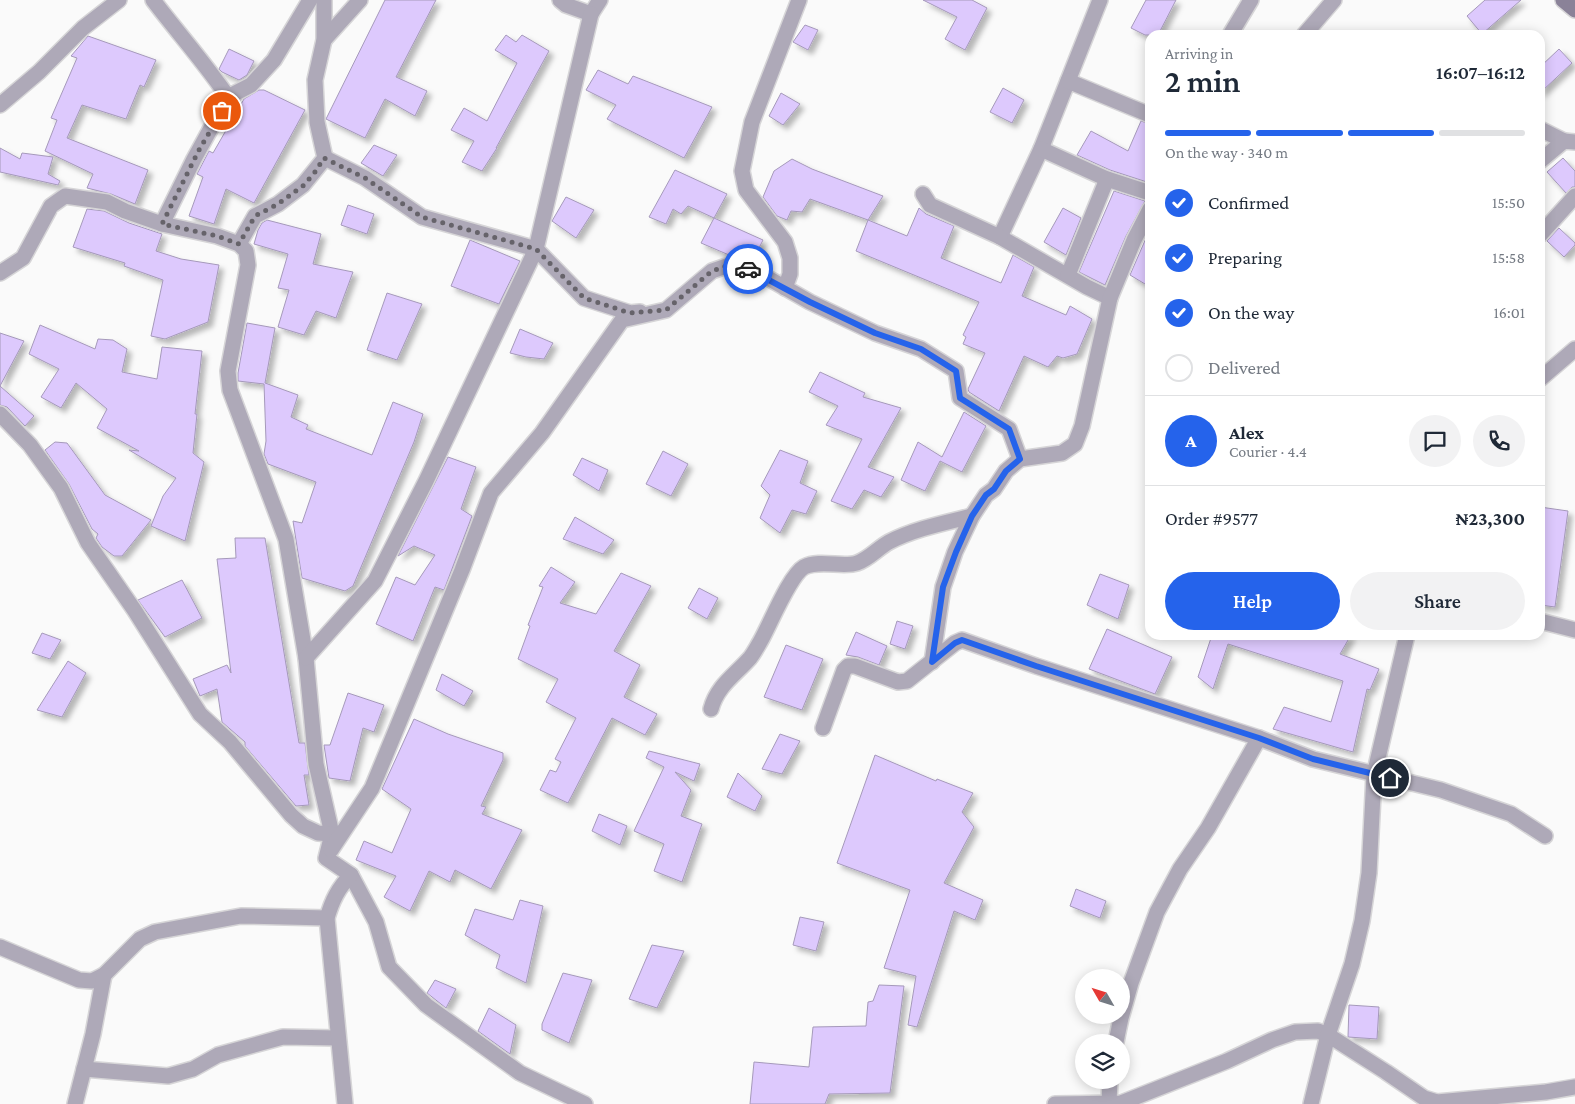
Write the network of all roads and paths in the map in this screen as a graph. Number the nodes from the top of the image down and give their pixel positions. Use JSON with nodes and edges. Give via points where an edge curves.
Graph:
{"nodes":[{"id":1,"x":119,"y":0,"type":"edge"},
{"id":2,"x":154,"y":0,"type":"edge"},
{"id":3,"x":310,"y":0,"type":"edge"},
{"id":4,"x":324,"y":0,"type":"edge"},
{"id":5,"x":360,"y":0,"type":"edge"},
{"id":6,"x":560,"y":0,"type":"edge"},
{"id":7,"x":600,"y":0,"type":"edge"},
{"id":8,"x":799,"y":0,"type":"edge"},
{"id":9,"x":1100,"y":0,"type":"edge"},
{"id":10,"x":1251,"y":0,"type":"edge"},
{"id":11,"x":1334,"y":0,"type":"edge"},
{"id":12,"x":1563,"y":0,"type":"edge"},
{"id":13,"x":1575,"y":10,"type":"edge"},
{"id":14,"x":590,"y":14,"type":"junction"},
{"id":15,"x":1233,"y":30,"type":"edge"},
{"id":16,"x":1308,"y":30,"type":"edge"},
{"id":17,"x":324,"y":40,"type":"junction"},
{"id":18,"x":1068,"y":81,"type":"junction"},
{"id":19,"x":228,"y":97,"type":"junction"},
{"id":20,"x":0,"y":105,"type":"edge"},
{"id":21,"x":1145,"y":112,"type":"edge"},
{"id":22,"x":1545,"y":131,"type":"edge"},
{"id":23,"x":1570,"y":141,"type":"edge"},
{"id":24,"x":1041,"y":149,"type":"junction"},
{"id":25,"x":324,"y":158,"type":"junction"},
{"id":26,"x":1545,"y":158,"type":"edge"},
{"id":27,"x":1107,"y":179,"type":"junction"},
{"id":28,"x":1145,"y":191,"type":"edge"},
{"id":29,"x":923,"y":194,"type":"dead end"},
{"id":30,"x":1575,"y":196,"type":"edge"},
{"id":31,"x":1145,"y":219,"type":"edge"},
{"id":32,"x":162,"y":224,"type":"junction"},
{"id":33,"x":1545,"y":229,"type":"edge"},
{"id":34,"x":1000,"y":237,"type":"junction"},
{"id":35,"x":239,"y":244,"type":"junction"},
{"id":36,"x":536,"y":249,"type":"junction"},
{"id":37,"x":0,"y":273,"type":"edge"},
{"id":38,"x":1068,"y":275,"type":"junction"},
{"id":39,"x":785,"y":288,"type":"junction"},
{"id":40,"x":1110,"y":298,"type":"junction"},
{"id":41,"x":666,"y":310,"type":"junction"},
{"id":42,"x":1575,"y":349,"type":"edge"},
{"id":43,"x":1545,"y":375,"type":"edge"},
{"id":44,"x":0,"y":414,"type":"edge"},
{"id":45,"x":1020,"y":459,"type":"junction"},
{"id":46,"x":972,"y":516,"type":"junction"},
{"id":47,"x":1545,"y":622,"type":"edge"},
{"id":48,"x":1575,"y":630,"type":"edge"},
{"id":49,"x":1406,"y":640,"type":"edge"},
{"id":50,"x":306,"y":658,"type":"junction"},
{"id":51,"x":932,"y":662,"type":"junction"},
{"id":52,"x":712,"y":709,"type":"dead end"},
{"id":53,"x":823,"y":728,"type":"dead end"},
{"id":54,"x":1259,"y":738,"type":"junction"},
{"id":55,"x":1374,"y":775,"type":"junction"},
{"id":56,"x":332,"y":834,"type":"junction"},
{"id":57,"x":1545,"y":836,"type":"dead end"},
{"id":58,"x":326,"y":858,"type":"junction"},
{"id":59,"x":351,"y":875,"type":"junction"},
{"id":60,"x":327,"y":918,"type":"junction"},
{"id":61,"x":0,"y":947,"type":"edge"},
{"id":62,"x":104,"y":975,"type":"junction"},
{"id":63,"x":1118,"y":1034,"type":"edge"},
{"id":64,"x":1328,"y":1035,"type":"junction"},
{"id":65,"x":338,"y":1038,"type":"junction"},
{"id":66,"x":84,"y":1068,"type":"junction"},
{"id":67,"x":1575,"y":1087,"type":"edge"},
{"id":68,"x":1110,"y":1089,"type":"edge"},
{"id":69,"x":1109,"y":1103,"type":"junction"},
{"id":70,"x":75,"y":1104,"type":"edge"},
{"id":71,"x":345,"y":1104,"type":"edge"},
{"id":72,"x":585,"y":1104,"type":"edge"},
{"id":73,"x":1055,"y":1104,"type":"edge"},
{"id":74,"x":1311,"y":1104,"type":"edge"}],
"edges":[{"from":1,"to":20,"type":"street","via":[[83,28],[40,72]]},
{"from":2,"to":19,"type":"street"},
{"from":3,"to":19,"type":"street","via":[[274,60],[251,85]]},
{"from":4,"to":17,"type":"street"},
{"from":5,"to":17,"type":"street"},
{"from":6,"to":14,"type":"street"},
{"from":7,"to":14,"type":"street"},
{"from":8,"to":39,"type":"street","via":[[752,122],[742,170],[746,190],[786,242],[790,274]]},
{"from":9,"to":18,"type":"street"},
{"from":10,"to":15,"type":"street"},
{"from":11,"to":16,"type":"street"},
{"from":12,"to":13,"type":"street"},
{"from":14,"to":36,"type":"street"},
{"from":17,"to":25,"type":"street","via":[[315,80],[317,122]]},
{"from":18,"to":21,"type":"street"},
{"from":18,"to":24,"type":"street"},
{"from":19,"to":32,"type":"street"},
{"from":22,"to":23,"type":"street"},
{"from":23,"to":26,"type":"street"},
{"from":24,"to":27,"type":"street"},
{"from":24,"to":34,"type":"street"},
{"from":25,"to":35,"type":"street","via":[[304,185],[255,216]]},
{"from":25,"to":36,"type":"street","via":[[365,178],[422,217]]},
{"from":27,"to":28,"type":"street"},
{"from":27,"to":38,"type":"street"},
{"from":29,"to":34,"type":"street","via":[[930,205]]},
{"from":30,"to":33,"type":"street"},
{"from":31,"to":40,"type":"street"},
{"from":32,"to":35,"type":"street"},
{"from":32,"to":37,"type":"street","via":[[125,212],[107,202],[65,196],[50,206],[23,258]]},
{"from":34,"to":38,"type":"street"},
{"from":35,"to":50,"type":"street","via":[[246,251],[248,265],[228,371],[230,390],[286,539]]},
{"from":36,"to":41,"type":"street","via":[[584,298],[630,313]]},
{"from":36,"to":50,"type":"street","via":[[375,581]]},
{"from":38,"to":40,"type":"street"},
{"from":39,"to":41,"type":"street","via":[[754,270],[732,264],[712,271]]},
{"from":39,"to":45,"type":"street","via":[[875,333],[921,349],[956,371],[960,398],[1009,429]]},
{"from":40,"to":45,"type":"street","via":[[1084,418],[1075,444],[1062,453]]},
{"from":41,"to":58,"type":"street","via":[[622,320],[542,433],[490,493],[462,570],[372,788]]},
{"from":42,"to":43,"type":"street"},
{"from":44,"to":56,"type":"street","via":[[30,446],[61,488],[88,543],[200,714],[230,742],[303,826],[318,833]]},
{"from":45,"to":46,"type":"street","via":[[1006,471]]},
{"from":46,"to":51,"type":"street","via":[[943,587]]},
{"from":46,"to":52,"type":"street","via":[[887,543],[856,564],[812,564],[802,568],[762,640],[714,698]]},
{"from":47,"to":48,"type":"street"},
{"from":49,"to":55,"type":"street"},
{"from":50,"to":56,"type":"street","via":[[316,764]]},
{"from":51,"to":53,"type":"street","via":[[907,681],[898,682],[848,666]]},
{"from":51,"to":54,"type":"street","via":[[962,640]]},
{"from":54,"to":55,"type":"street","via":[[1313,759]]},
{"from":54,"to":63,"type":"street","via":[[1157,912],[1131,983]]},
{"from":55,"to":57,"type":"street","via":[[1441,790],[1511,814]]},
{"from":55,"to":64,"type":"street","via":[[1369,872],[1362,922],[1352,964]]},
{"from":56,"to":58,"type":"street"},
{"from":58,"to":59,"type":"street"},
{"from":59,"to":60,"type":"street","via":[[333,899]]},
{"from":59,"to":72,"type":"street","via":[[376,922],[389,967],[426,1005],[520,1073]]},
{"from":60,"to":62,"type":"street","via":[[240,916],[155,932],[140,939]]},
{"from":60,"to":65,"type":"street"},
{"from":61,"to":62,"type":"street","via":[[79,980],[92,981]]},
{"from":62,"to":66,"type":"street"},
{"from":64,"to":67,"type":"street","via":[[1424,1098],[1437,1102]]},
{"from":64,"to":69,"type":"street","via":[[1318,1031],[1295,1032],[1121,1103]]},
{"from":64,"to":74,"type":"street"},
{"from":65,"to":66,"type":"street","via":[[283,1037],[218,1054],[193,1069],[168,1076]]},
{"from":65,"to":71,"type":"street"},
{"from":66,"to":70,"type":"street"},
{"from":68,"to":69,"type":"street"},
{"from":69,"to":73,"type":"street"}]}
